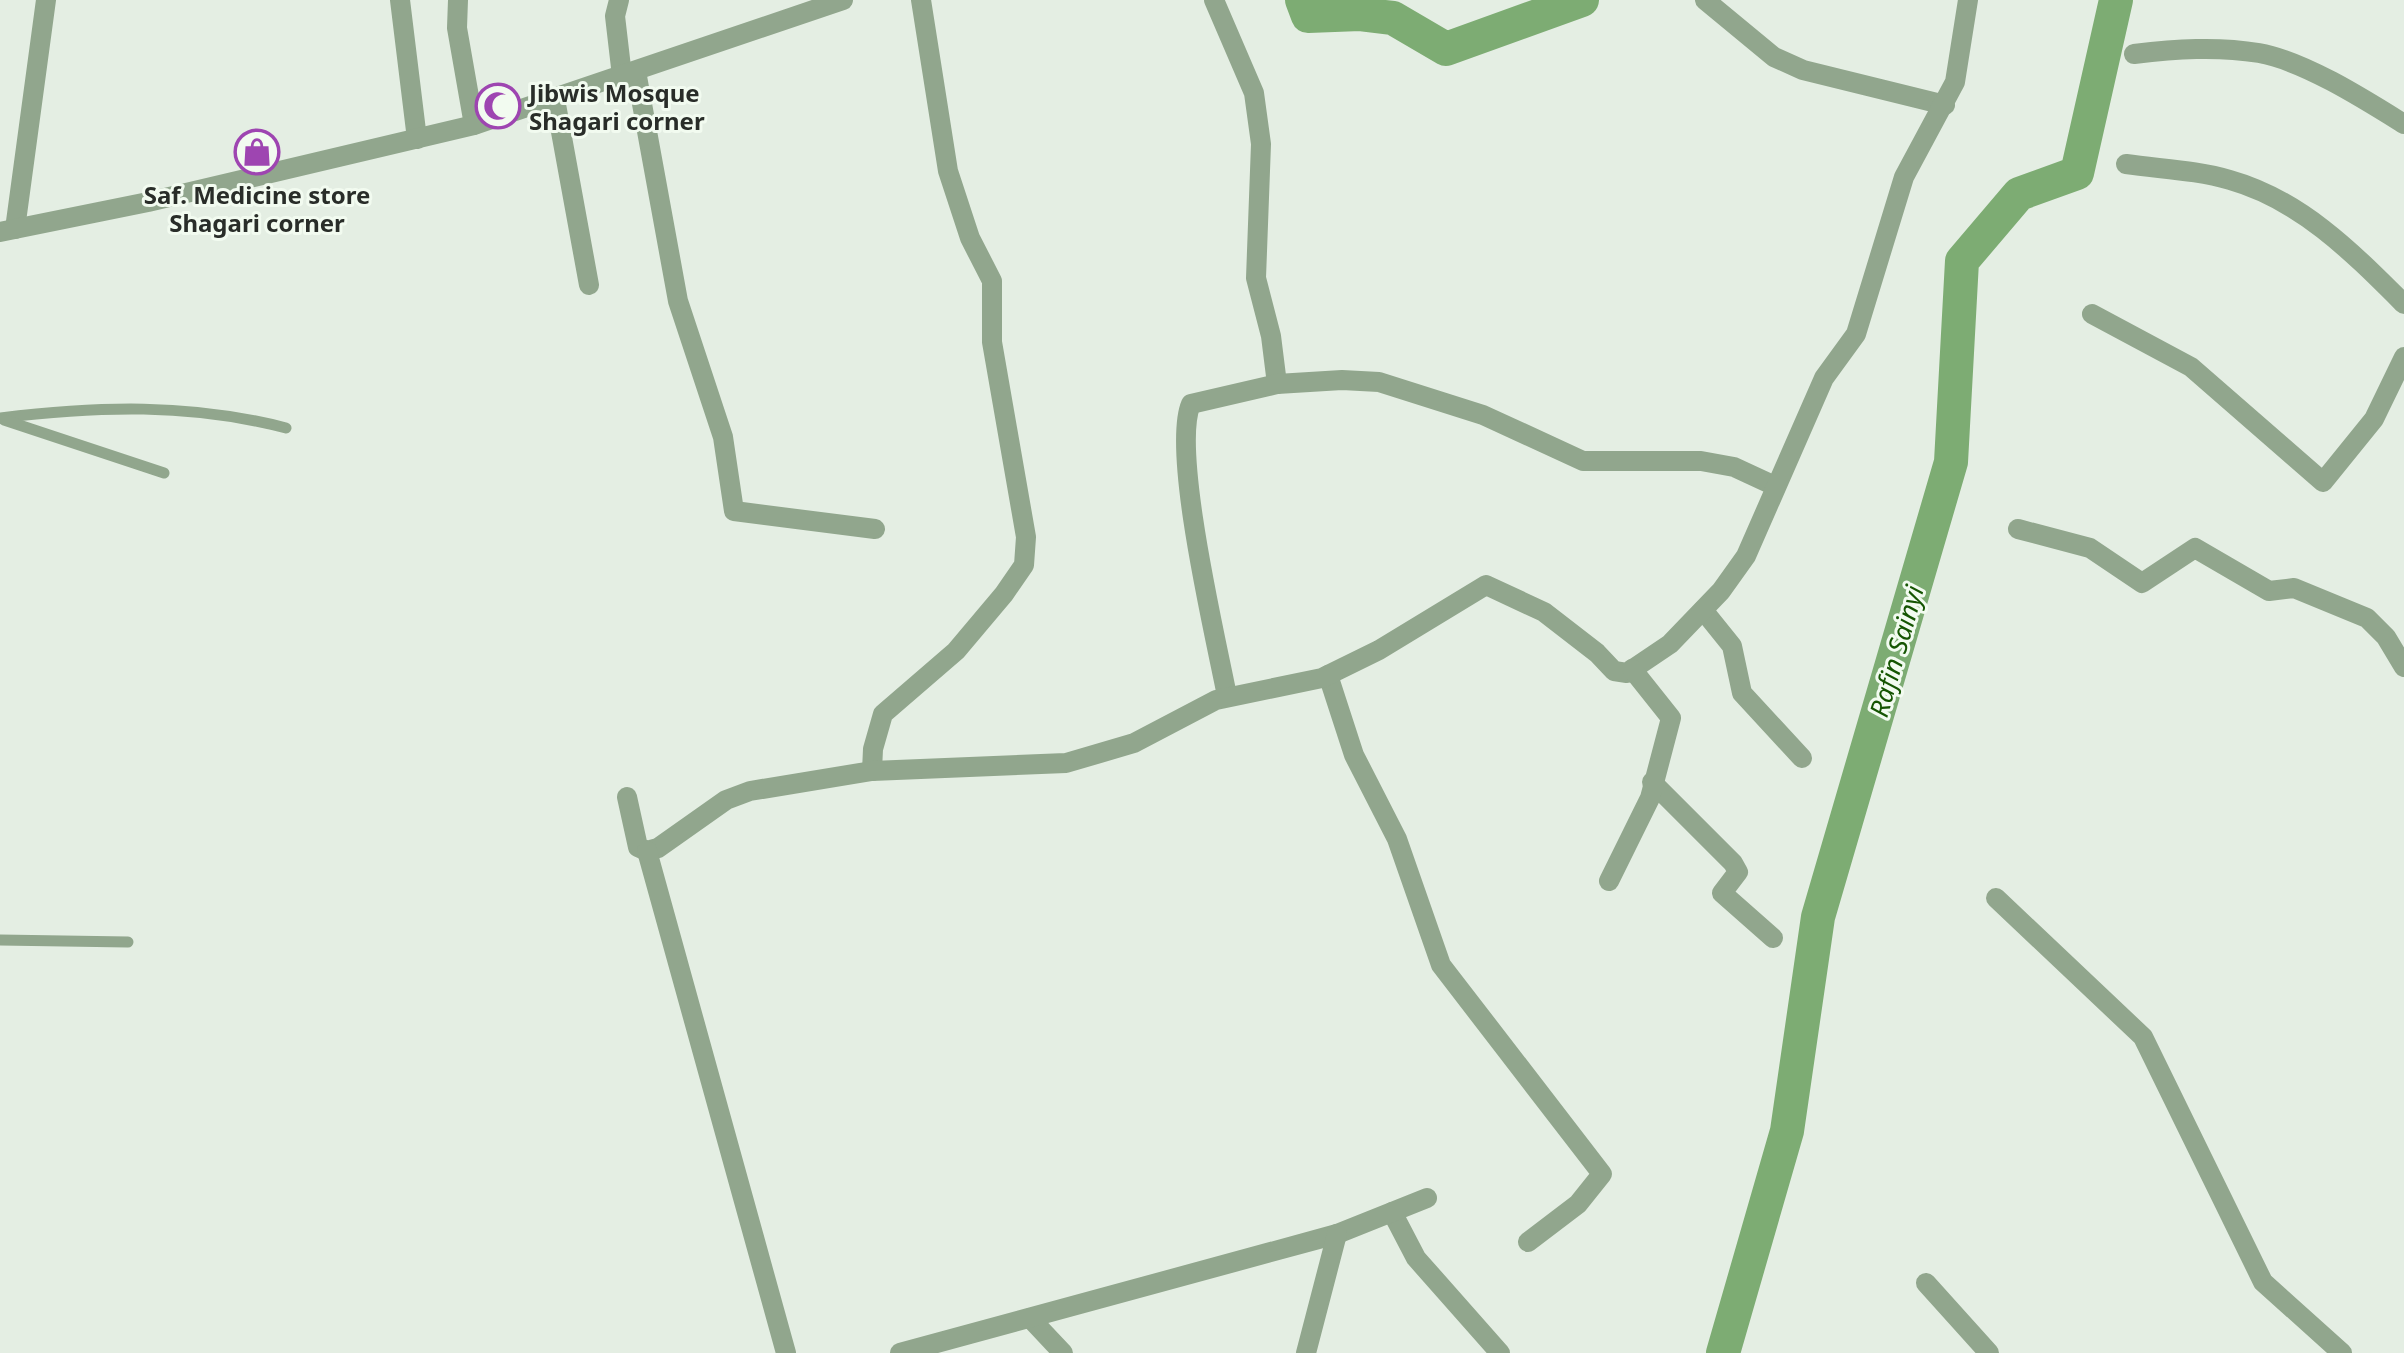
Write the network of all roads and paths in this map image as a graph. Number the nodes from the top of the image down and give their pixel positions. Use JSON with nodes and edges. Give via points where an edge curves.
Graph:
{"nodes":[{"id":1,"x":46,"y":0,"type":"edge"},
{"id":2,"x":400,"y":0,"type":"edge"},
{"id":3,"x":458,"y":0,"type":"edge"},
{"id":4,"x":619,"y":0,"type":"edge"},
{"id":5,"x":843,"y":0,"type":"edge"},
{"id":6,"x":921,"y":0,"type":"edge"},
{"id":7,"x":1214,"y":0,"type":"edge"},
{"id":8,"x":1705,"y":0,"type":"edge"},
{"id":9,"x":1968,"y":0,"type":"edge"},
{"id":10,"x":2134,"y":54,"type":"dead end"},
{"id":11,"x":629,"y":74,"type":"junction"},
{"id":12,"x":555,"y":99,"type":"junction"},
{"id":13,"x":1945,"y":105,"type":"junction"},
{"id":14,"x":2404,"y":124,"type":"edge"},
{"id":15,"x":474,"y":125,"type":"junction"},
{"id":16,"x":417,"y":139,"type":"junction"},
{"id":17,"x":2126,"y":164,"type":"dead end"},
{"id":18,"x":7,"y":230,"type":"edge"},
{"id":19,"x":589,"y":285,"type":"dead end"},
{"id":20,"x":2404,"y":304,"type":"edge"},
{"id":21,"x":2092,"y":314,"type":"dead end"},
{"id":22,"x":2404,"y":357,"type":"edge"},
{"id":23,"x":1277,"y":384,"type":"junction"},
{"id":24,"x":0,"y":418,"type":"edge"},
{"id":25,"x":286,"y":428,"type":"dead end"},
{"id":26,"x":164,"y":473,"type":"dead end"},
{"id":27,"x":1775,"y":486,"type":"junction"},
{"id":28,"x":875,"y":529,"type":"dead end"},
{"id":29,"x":2018,"y":529,"type":"dead end"},
{"id":30,"x":1703,"y":610,"type":"junction"},
{"id":31,"x":2404,"y":667,"type":"edge"},
{"id":32,"x":1632,"y":669,"type":"junction"},
{"id":33,"x":1328,"y":675,"type":"junction"},
{"id":34,"x":1227,"y":696,"type":"junction"},
{"id":35,"x":1802,"y":758,"type":"dead end"},
{"id":36,"x":872,"y":771,"type":"junction"},
{"id":37,"x":1652,"y":782,"type":"junction"},
{"id":38,"x":627,"y":797,"type":"dead end"},
{"id":39,"x":647,"y":851,"type":"junction"},
{"id":40,"x":1609,"y":881,"type":"dead end"},
{"id":41,"x":1996,"y":898,"type":"dead end"},
{"id":42,"x":1773,"y":938,"type":"dead end"},
{"id":43,"x":0,"y":940,"type":"edge"},
{"id":44,"x":128,"y":942,"type":"dead end"},
{"id":45,"x":1427,"y":1198,"type":"dead end"},
{"id":46,"x":1392,"y":1212,"type":"junction"},
{"id":47,"x":1337,"y":1234,"type":"junction"},
{"id":48,"x":1528,"y":1242,"type":"dead end"},
{"id":49,"x":1926,"y":1283,"type":"dead end"},
{"id":50,"x":1030,"y":1318,"type":"junction"},
{"id":51,"x":786,"y":1353,"type":"edge"},
{"id":52,"x":900,"y":1353,"type":"edge"},
{"id":53,"x":1063,"y":1353,"type":"edge"},
{"id":54,"x":1306,"y":1353,"type":"edge"},
{"id":55,"x":1500,"y":1353,"type":"edge"},
{"id":56,"x":1989,"y":1353,"type":"edge"},
{"id":57,"x":2342,"y":1353,"type":"edge"}],
"edges":[{"from":1,"to":18,"type":"street"},
{"from":2,"to":16,"type":"street"},
{"from":3,"to":15,"type":"street","via":[[457,28]]},
{"from":4,"to":11,"type":"street","via":[[615,16]]},
{"from":5,"to":11,"type":"street"},
{"from":6,"to":36,"type":"street","via":[[948,171],[970,238],[992,281],[992,342],[1026,537],[1024,565],[1004,594],[956,651],[883,714]]},
{"from":7,"to":23,"type":"street","via":[[1254,93],[1261,144],[1256,278]]},
{"from":8,"to":13,"type":"street","via":[[1774,57],[1803,70]]},
{"from":9,"to":13,"type":"street","via":[[1955,82]]},
{"from":10,"to":14,"type":"street","via":[[2186,48],[2260,53],[2328,80]]},
{"from":11,"to":12,"type":"street"},
{"from":11,"to":28,"type":"street","via":[[678,301],[723,437],[734,511]]},
{"from":12,"to":15,"type":"street"},
{"from":12,"to":19,"type":"street"},
{"from":13,"to":27,"type":"street","via":[[1904,177],[1856,334],[1824,378]]},
{"from":15,"to":16,"type":"street"},
{"from":16,"to":18,"type":"street"},
{"from":17,"to":20,"type":"street","via":[[2228,179],[2265,193],[2305,214]]},
{"from":21,"to":22,"type":"street","via":[[2191,367],[2323,482],[2374,419]]},
{"from":23,"to":27,"type":"street","via":[[1379,382],[1483,415],[1583,461],[1701,461],[1734,467]]},
{"from":23,"to":34,"type":"street","via":[[1191,404],[1186,415],[1186,457]]},
{"from":24,"to":25,"type":"lane","via":[[71,409],[192,409]]},
{"from":24,"to":26,"type":"lane"},
{"from":27,"to":30,"type":"street","via":[[1746,556]]},
{"from":29,"to":31,"type":"street","via":[[2090,548],[2142,583],[2195,548],[2269,591],[2294,588],[2367,618]]},
{"from":30,"to":32,"type":"street","via":[[1670,644]]},
{"from":30,"to":35,"type":"street","via":[[1732,646],[1742,693]]},
{"from":32,"to":33,"type":"street","via":[[1614,671],[1544,612],[1486,585]]},
{"from":32,"to":37,"type":"street","via":[[1671,718]]},
{"from":33,"to":34,"type":"street"},
{"from":33,"to":48,"type":"street","via":[[1354,755],[1397,839],[1441,965],[1602,1174],[1578,1204]]},
{"from":34,"to":36,"type":"street","via":[[1134,743],[1066,763]]},
{"from":36,"to":39,"type":"street","via":[[750,791],[726,800]]},
{"from":37,"to":40,"type":"street","via":[[1650,798]]},
{"from":37,"to":42,"type":"street","via":[[1733,863],[1738,872],[1722,893]]},
{"from":38,"to":39,"type":"street","via":[[638,847]]},
{"from":39,"to":51,"type":"street"},
{"from":41,"to":57,"type":"street","via":[[2143,1037],[2263,1282]]},
{"from":43,"to":44,"type":"lane"},
{"from":45,"to":46,"type":"street"},
{"from":46,"to":47,"type":"street"},
{"from":46,"to":55,"type":"street","via":[[1416,1258]]},
{"from":47,"to":50,"type":"street"},
{"from":47,"to":54,"type":"street"},
{"from":49,"to":56,"type":"street"},
{"from":50,"to":52,"type":"street"},
{"from":50,"to":53,"type":"street"}]}
